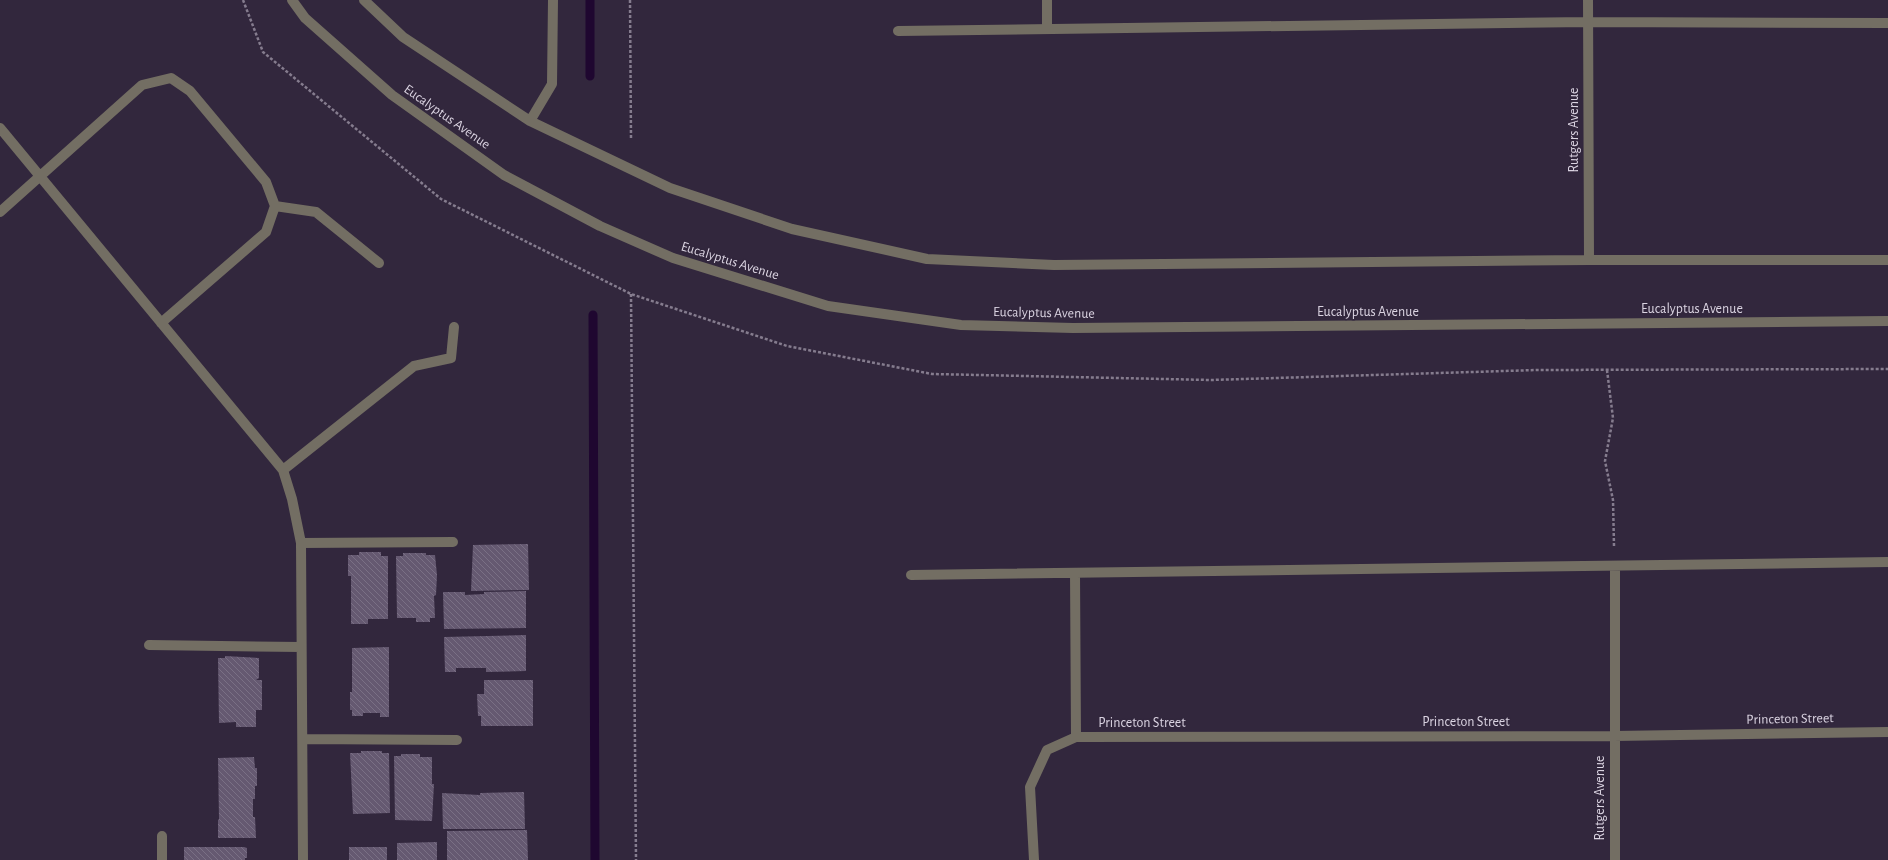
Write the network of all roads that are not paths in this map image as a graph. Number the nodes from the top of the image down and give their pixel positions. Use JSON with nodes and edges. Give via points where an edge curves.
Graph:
{"nodes":[{"id":1,"x":292,"y":0,"type":"edge"},
{"id":2,"x":364,"y":0,"type":"edge"},
{"id":3,"x":553,"y":0,"type":"edge"},
{"id":4,"x":1047,"y":0,"type":"edge"},
{"id":5,"x":1588,"y":0,"type":"edge"},
{"id":6,"x":1588,"y":22,"type":"junction"},
{"id":7,"x":1888,"y":23,"type":"edge"},
{"id":8,"x":1047,"y":29,"type":"junction"},
{"id":9,"x":898,"y":31,"type":"dead end"},
{"id":10,"x":530,"y":121,"type":"junction"},
{"id":11,"x":0,"y":128,"type":"edge"},
{"id":12,"x":40,"y":177,"type":"junction"},
{"id":13,"x":275,"y":206,"type":"junction"},
{"id":14,"x":0,"y":212,"type":"edge"},
{"id":15,"x":1589,"y":260,"type":"junction"},
{"id":16,"x":1888,"y":260,"type":"edge"},
{"id":17,"x":379,"y":263,"type":"dead end"},
{"id":18,"x":1888,"y":321,"type":"edge"},
{"id":19,"x":161,"y":323,"type":"junction"},
{"id":20,"x":454,"y":327,"type":"dead end"},
{"id":21,"x":283,"y":470,"type":"junction"},
{"id":22,"x":453,"y":542,"type":"dead end"},
{"id":23,"x":302,"y":543,"type":"junction"},
{"id":24,"x":1888,"y":562,"type":"edge"},
{"id":25,"x":1615,"y":566,"type":"junction"},
{"id":26,"x":1075,"y":573,"type":"junction"},
{"id":27,"x":911,"y":575,"type":"dead end"},
{"id":28,"x":149,"y":645,"type":"dead end"},
{"id":29,"x":301,"y":647,"type":"junction"},
{"id":30,"x":1888,"y":732,"type":"edge"},
{"id":31,"x":1614,"y":736,"type":"junction"},
{"id":32,"x":1076,"y":737,"type":"junction"},
{"id":33,"x":303,"y":739,"type":"junction"},
{"id":34,"x":457,"y":740,"type":"dead end"},
{"id":35,"x":162,"y":836,"type":"dead end"},
{"id":36,"x":162,"y":860,"type":"edge"},
{"id":37,"x":303,"y":860,"type":"edge"},
{"id":38,"x":1034,"y":860,"type":"edge"},
{"id":39,"x":1615,"y":860,"type":"edge"}],
"edges":[{"from":1,"to":18,"type":"street","name":"Eucalyptus Avenue","via":[[305,18],[392,95],[504,175],[600,226],[673,258],[828,306],[961,325],[1073,328]]},
{"from":2,"to":10,"type":"street","via":[[403,37]]},
{"from":3,"to":10,"type":"street","via":[[552,84]]},
{"from":4,"to":8,"type":"street"},
{"from":5,"to":6,"type":"street","name":"Rutgers Avenue"},
{"from":6,"to":7,"type":"street"},
{"from":6,"to":8,"type":"street"},
{"from":6,"to":15,"type":"street","name":"Rutgers Avenue"},
{"from":8,"to":9,"type":"street"},
{"from":10,"to":15,"type":"street","via":[[670,188],[792,229],[927,259],[1054,265]]},
{"from":11,"to":12,"type":"street"},
{"from":12,"to":13,"type":"street","via":[[142,85],[171,78],[190,91],[266,182]]},
{"from":12,"to":14,"type":"street"},
{"from":12,"to":19,"type":"street"},
{"from":13,"to":17,"type":"street","via":[[316,212]]},
{"from":13,"to":19,"type":"street","via":[[266,232]]},
{"from":15,"to":16,"type":"street"},
{"from":19,"to":21,"type":"street"},
{"from":20,"to":21,"type":"street","via":[[451,358],[414,366]]},
{"from":21,"to":23,"type":"street"},
{"from":22,"to":23,"type":"street"},
{"from":23,"to":29,"type":"street"},
{"from":24,"to":25,"type":"street"},
{"from":25,"to":26,"type":"street"},
{"from":25,"to":31,"type":"street","name":"Rutgers Avenue"},
{"from":26,"to":27,"type":"street"},
{"from":26,"to":32,"type":"street"},
{"from":28,"to":29,"type":"street"},
{"from":29,"to":33,"type":"street"},
{"from":30,"to":31,"type":"street","name":"Princeton Street"},
{"from":31,"to":32,"type":"street","name":"Princeton Street"},
{"from":31,"to":39,"type":"street","name":"Rutgers Avenue"},
{"from":32,"to":38,"type":"street","name":"Princeton Street","via":[[1047,750],[1030,787]]},
{"from":33,"to":34,"type":"street"},
{"from":33,"to":37,"type":"street"},
{"from":35,"to":36,"type":"street"}]}
